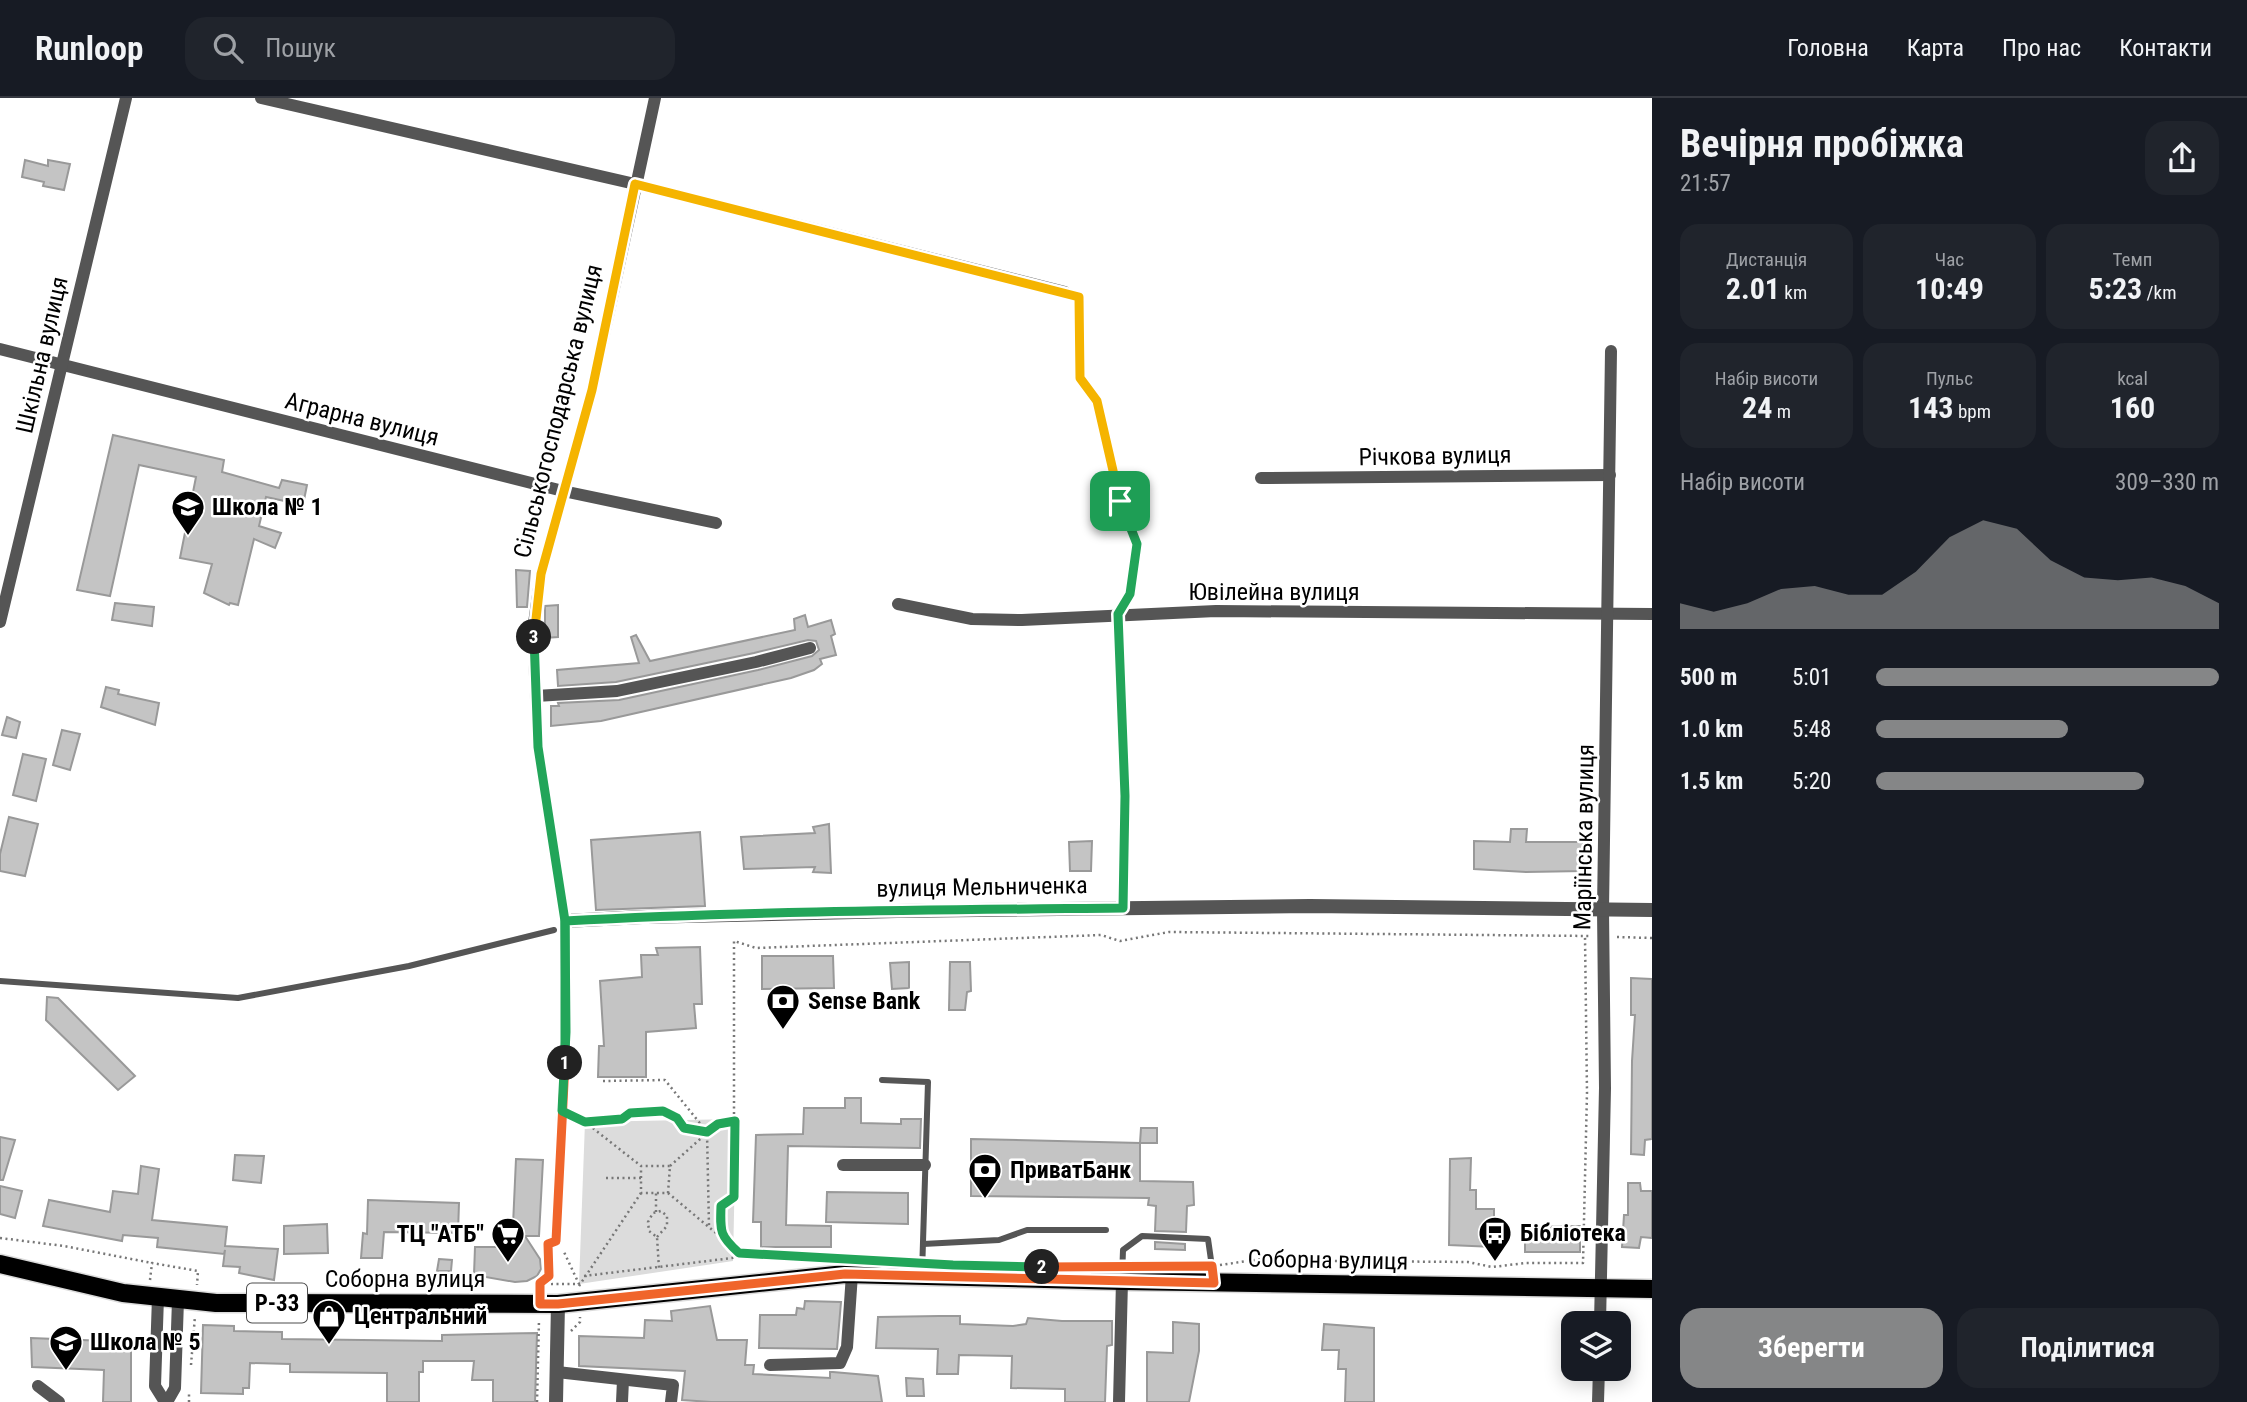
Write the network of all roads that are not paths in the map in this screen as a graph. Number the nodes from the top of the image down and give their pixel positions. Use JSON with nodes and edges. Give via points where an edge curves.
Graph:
{"nodes":[{"id":1,"x":126,"y":98,"type":"edge"},
{"id":2,"x":261,"y":98,"type":"edge"},
{"id":3,"x":655,"y":98,"type":"edge"},
{"id":4,"x":635,"y":184,"type":"junction"},
{"id":5,"x":1066,"y":292,"type":"road end"},
{"id":6,"x":0,"y":349,"type":"edge"},
{"id":7,"x":1611,"y":351,"type":"dead end"},
{"id":8,"x":61,"y":364,"type":"junction"},
{"id":9,"x":1610,"y":475,"type":"junction"},
{"id":10,"x":1261,"y":478,"type":"dead end"},
{"id":11,"x":563,"y":491,"type":"junction"},
{"id":12,"x":716,"y":523,"type":"dead end"},
{"id":13,"x":898,"y":604,"type":"dead end"},
{"id":14,"x":1118,"y":614,"type":"junction"},
{"id":15,"x":1608,"y":614,"type":"junction"},
{"id":16,"x":1652,"y":614,"type":"edge"},
{"id":17,"x":0,"y":622,"type":"edge"},
{"id":18,"x":810,"y":648,"type":"dead end"},
{"id":19,"x":536,"y":696,"type":"junction"},
{"id":20,"x":1123,"y":908,"type":"junction"},
{"id":21,"x":1603,"y":910,"type":"junction"},
{"id":22,"x":1652,"y":911,"type":"edge"},
{"id":23,"x":560,"y":926,"type":"junction"},
{"id":24,"x":0,"y":981,"type":"edge"},
{"id":25,"x":883,"y":1080,"type":"dead end"},
{"id":26,"x":843,"y":1165,"type":"dead end"},
{"id":27,"x":925,"y":1165,"type":"junction"},
{"id":28,"x":1106,"y":1230,"type":"dead end"},
{"id":29,"x":556,"y":1241,"type":"road end"},
{"id":30,"x":923,"y":1244,"type":"junction"},
{"id":31,"x":0,"y":1264,"type":"edge"},
{"id":32,"x":852,"y":1275,"type":"junction"},
{"id":33,"x":1213,"y":1275,"type":"junction"},
{"id":34,"x":922,"y":1276,"type":"junction"},
{"id":35,"x":1122,"y":1282,"type":"junction"},
{"id":36,"x":1601,"y":1288,"type":"junction"},
{"id":37,"x":1652,"y":1289,"type":"edge"},
{"id":38,"x":158,"y":1297,"type":"junction"},
{"id":39,"x":187,"y":1301,"type":"junction"},
{"id":40,"x":546,"y":1309,"type":"junction"},
{"id":41,"x":1600,"y":1311,"type":"edge"},
{"id":42,"x":770,"y":1365,"type":"dead end"},
{"id":43,"x":557,"y":1372,"type":"junction"},
{"id":44,"x":623,"y":1380,"type":"junction"},
{"id":45,"x":1599,"y":1381,"type":"edge"},
{"id":46,"x":38,"y":1386,"type":"dead end"},
{"id":47,"x":59,"y":1402,"type":"edge"},
{"id":48,"x":166,"y":1402,"type":"edge"},
{"id":49,"x":556,"y":1402,"type":"edge"},
{"id":50,"x":622,"y":1402,"type":"edge"},
{"id":51,"x":671,"y":1402,"type":"edge"},
{"id":52,"x":1119,"y":1402,"type":"edge"},
{"id":53,"x":1598,"y":1402,"type":"edge"}],
"edges":[{"from":1,"to":8,"type":"street","name":"Шкільна вулиця"},
{"from":2,"to":4,"type":"street"},
{"from":3,"to":4,"type":"street","name":"Сільськогосподарська вулиця"},
{"from":4,"to":5,"type":"street"},
{"from":4,"to":11,"type":"street","name":"Сільськогосподарська вулиця","via":[[592,390]]},
{"from":6,"to":8,"type":"street","name":"Аграрна вулиця"},
{"from":7,"to":9,"type":"street","name":"Маріїнська вулиця"},
{"from":8,"to":11,"type":"street","name":"Аграрна вулиця"},
{"from":8,"to":17,"type":"street","name":"Шкільна вулиця"},
{"from":9,"to":10,"type":"street","name":"Річкова вулиця"},
{"from":9,"to":15,"type":"street","name":"Маріїнська вулиця"},
{"from":11,"to":12,"type":"street","name":"Аграрна вулиця"},
{"from":11,"to":19,"type":"street","name":"Сільськогосподарська вулиця","via":[[536,607]]},
{"from":13,"to":14,"type":"street","name":"Ювілейна вулиця","via":[[972,620]]},
{"from":14,"to":15,"type":"street","name":"Ювілейна вулиця"},
{"from":14,"to":20,"type":"street","via":[[1125,796]]},
{"from":15,"to":16,"type":"street","name":"Ювілейна вулиця"},
{"from":15,"to":21,"type":"street","name":"Маріїнська вулиця"},
{"from":18,"to":19,"type":"street","via":[[617,691]]},
{"from":19,"to":23,"type":"street","name":"Сільськогосподарська вулиця"},
{"from":20,"to":21,"type":"street","name":"вулиця Мельниченка"},
{"from":20,"to":23,"type":"street","name":"вулиця Мельниченка","via":[[844,912]]},
{"from":21,"to":22,"type":"street","name":"вулиця Мельниченка"},
{"from":21,"to":36,"type":"street","name":"Маріїнська вулиця","via":[[1606,1014]]},
{"from":23,"to":24,"type":"lane","via":[[409,966],[238,998]]},
{"from":23,"to":29,"type":"street","name":"Сільськогосподарська вулиця","via":[[566,1032]]},
{"from":25,"to":27,"type":"lane","via":[[928,1082]]},
{"from":26,"to":27,"type":"street"},
{"from":27,"to":30,"type":"lane"},
{"from":28,"to":30,"type":"lane","via":[[1027,1230],[999,1240]]},
{"from":30,"to":34,"type":"lane"},
{"from":31,"to":38,"type":"main road","name":"Соборна вулиця","number":"Р-33"},
{"from":32,"to":34,"type":"main road","name":"Соборна вулиця","number":"Р-33"},
{"from":32,"to":40,"type":"main road","name":"Соборна вулиця","number":"Р-33","via":[[579,1293]]},
{"from":32,"to":42,"type":"street","via":[[847,1347],[840,1363]]},
{"from":33,"to":35,"type":"main road","name":"Соборна вулиця","number":"Р-33"},
{"from":33,"to":35,"type":"lane","via":[[1208,1239],[1142,1236],[1123,1250]]},
{"from":33,"to":36,"type":"main road","name":"Соборна вулиця","number":"Р-33"},
{"from":34,"to":35,"type":"main road","name":"Соборна вулиця","number":"Р-33"},
{"from":35,"to":52,"type":"street"},
{"from":36,"to":37,"type":"main road","name":"Соборна вулиця","number":"Р-33"},
{"from":36,"to":41,"type":"street","name":"Маріїнська вулиця"},
{"from":38,"to":39,"type":"main road","name":"Соборна вулиця","number":"Р-33"},
{"from":38,"to":48,"type":"street","via":[[155,1386]]},
{"from":39,"to":40,"type":"main road","name":"Соборна вулиця","number":"Р-33"},
{"from":39,"to":48,"type":"street","via":[[175,1388]]},
{"from":40,"to":43,"type":"street"},
{"from":43,"to":44,"type":"street"},
{"from":43,"to":49,"type":"street"},
{"from":44,"to":50,"type":"street"},
{"from":44,"to":51,"type":"street","via":[[673,1385]]},
{"from":45,"to":53,"type":"street"},
{"from":46,"to":47,"type":"street"}]}
